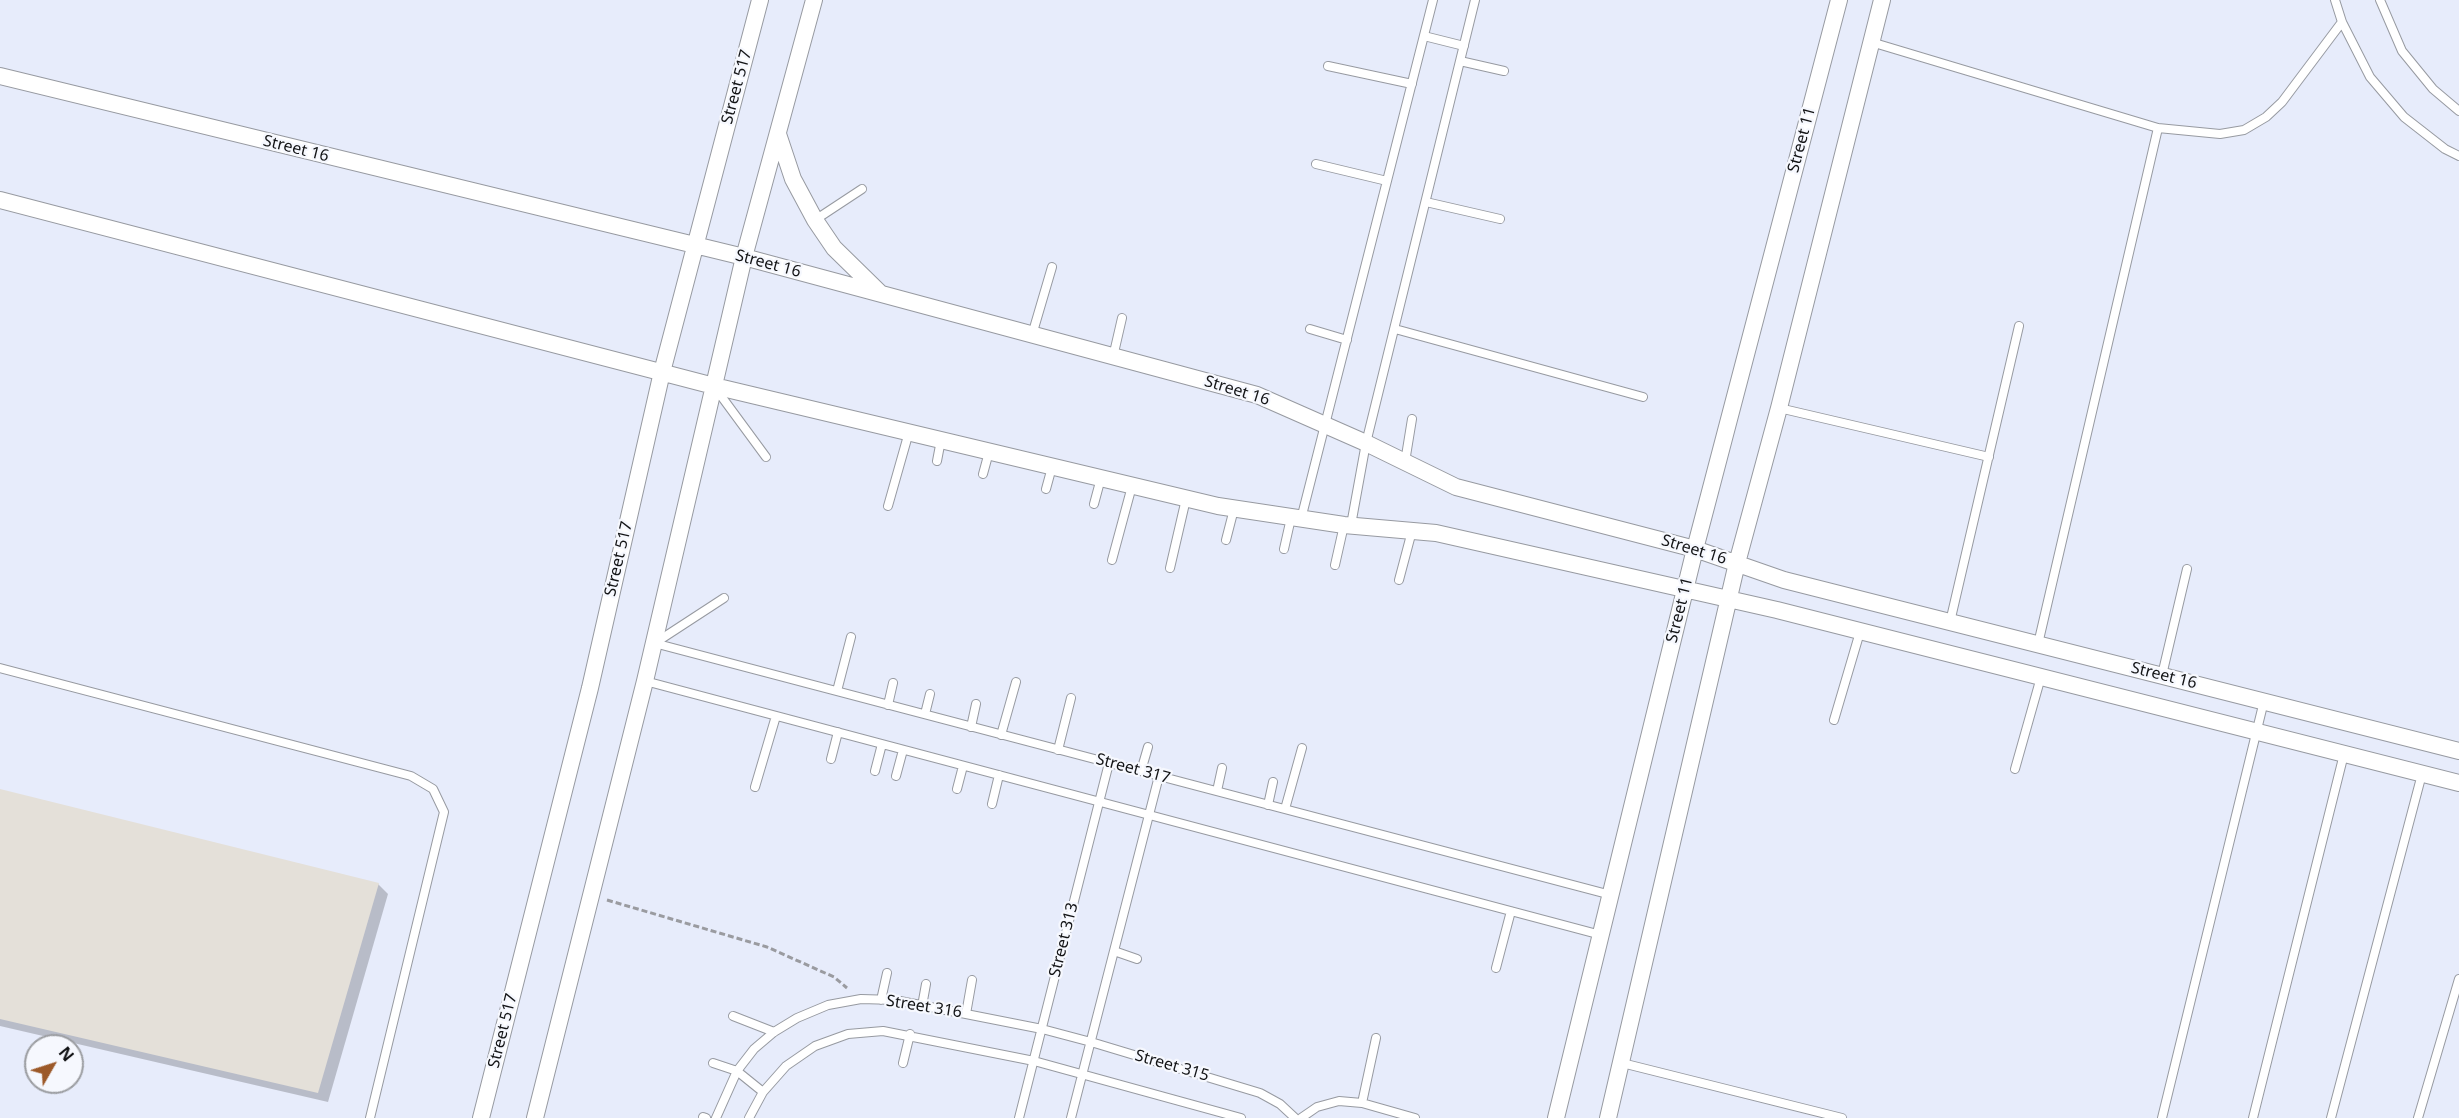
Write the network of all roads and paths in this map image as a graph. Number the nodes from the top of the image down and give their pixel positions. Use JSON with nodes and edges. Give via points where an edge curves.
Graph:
{"nodes":[{"id":1,"x":760,"y":0,"type":"edge"},
{"id":2,"x":814,"y":0,"type":"edge"},
{"id":3,"x":1433,"y":0,"type":"edge"},
{"id":4,"x":1475,"y":0,"type":"edge"},
{"id":5,"x":1839,"y":0,"type":"edge"},
{"id":6,"x":1882,"y":0,"type":"edge"},
{"id":7,"x":2335,"y":0,"type":"edge"},
{"id":8,"x":2380,"y":0,"type":"edge"},
{"id":9,"x":2342,"y":22,"type":"junction"},
{"id":10,"x":1424,"y":36,"type":"junction"},
{"id":11,"x":1871,"y":42,"type":"junction"},
{"id":12,"x":1464,"y":46,"type":"junction"},
{"id":13,"x":1460,"y":61,"type":"junction"},
{"id":14,"x":1328,"y":66,"type":"dead end"},
{"id":15,"x":1504,"y":72,"type":"dead end"},
{"id":16,"x":0,"y":76,"type":"edge"},
{"id":17,"x":1412,"y":84,"type":"junction"},
{"id":18,"x":2459,"y":111,"type":"edge"},
{"id":19,"x":2158,"y":128,"type":"junction"},
{"id":20,"x":778,"y":134,"type":"junction"},
{"id":21,"x":2459,"y":156,"type":"edge"},
{"id":22,"x":1317,"y":164,"type":"dead end"},
{"id":23,"x":1388,"y":181,"type":"junction"},
{"id":24,"x":862,"y":189,"type":"dead end"},
{"id":25,"x":0,"y":200,"type":"edge"},
{"id":26,"x":1426,"y":202,"type":"junction"},
{"id":27,"x":1500,"y":219,"type":"dead end"},
{"id":28,"x":814,"y":220,"type":"junction"},
{"id":29,"x":696,"y":247,"type":"junction"},
{"id":30,"x":744,"y":257,"type":"junction"},
{"id":31,"x":1052,"y":267,"type":"dead end"},
{"id":32,"x":883,"y":295,"type":"junction"},
{"id":33,"x":1122,"y":318,"type":"dead end"},
{"id":34,"x":2019,"y":326,"type":"dead end"},
{"id":35,"x":1310,"y":329,"type":"dead end"},
{"id":36,"x":1395,"y":329,"type":"junction"},
{"id":37,"x":1032,"y":335,"type":"junction"},
{"id":38,"x":1347,"y":340,"type":"junction"},
{"id":39,"x":1113,"y":357,"type":"junction"},
{"id":40,"x":662,"y":372,"type":"junction"},
{"id":41,"x":714,"y":386,"type":"junction"},
{"id":42,"x":1643,"y":397,"type":"dead end"},
{"id":43,"x":1779,"y":408,"type":"junction"},
{"id":44,"x":1412,"y":419,"type":"dead end"},
{"id":45,"x":1326,"y":424,"type":"junction"},
{"id":46,"x":909,"y":432,"type":"junction"},
{"id":47,"x":941,"y":440,"type":"junction"},
{"id":48,"x":1366,"y":443,"type":"junction"},
{"id":49,"x":988,"y":452,"type":"junction"},
{"id":50,"x":766,"y":457,"type":"dead end"},
{"id":51,"x":1989,"y":457,"type":"junction"},
{"id":52,"x":937,"y":461,"type":"dead end"},
{"id":53,"x":1405,"y":462,"type":"junction"},
{"id":54,"x":1052,"y":467,"type":"junction"},
{"id":55,"x":983,"y":474,"type":"dead end"},
{"id":56,"x":1101,"y":478,"type":"junction"},
{"id":57,"x":1132,"y":486,"type":"junction"},
{"id":58,"x":1046,"y":489,"type":"dead end"},
{"id":59,"x":1186,"y":499,"type":"junction"},
{"id":60,"x":1094,"y":504,"type":"dead end"},
{"id":61,"x":888,"y":506,"type":"dead end"},
{"id":62,"x":1234,"y":509,"type":"junction"},
{"id":63,"x":1296,"y":518,"type":"junction"},
{"id":64,"x":1348,"y":525,"type":"junction"},
{"id":65,"x":1412,"y":531,"type":"junction"},
{"id":66,"x":1226,"y":540,"type":"dead end"},
{"id":67,"x":1284,"y":549,"type":"dead end"},
{"id":68,"x":1695,"y":549,"type":"junction"},
{"id":69,"x":1112,"y":560,"type":"dead end"},
{"id":70,"x":1737,"y":563,"type":"junction"},
{"id":71,"x":1335,"y":566,"type":"dead end"},
{"id":72,"x":1170,"y":568,"type":"dead end"},
{"id":73,"x":2187,"y":569,"type":"dead end"},
{"id":74,"x":1399,"y":580,"type":"dead end"},
{"id":75,"x":1684,"y":591,"type":"junction"},
{"id":76,"x":724,"y":598,"type":"dead end"},
{"id":77,"x":1730,"y":601,"type":"junction"},
{"id":78,"x":1950,"y":622,"type":"junction"},
{"id":79,"x":1860,"y":632,"type":"junction"},
{"id":80,"x":850,"y":637,"type":"dead end"},
{"id":81,"x":654,"y":643,"type":"junction"},
{"id":82,"x":2038,"y":644,"type":"junction"},
{"id":83,"x":0,"y":668,"type":"edge"},
{"id":84,"x":2162,"y":675,"type":"junction"},
{"id":85,"x":2040,"y":677,"type":"junction"},
{"id":86,"x":645,"y":681,"type":"junction"},
{"id":87,"x":893,"y":682,"type":"dead end"},
{"id":88,"x":1016,"y":682,"type":"dead end"},
{"id":89,"x":837,"y":691,"type":"junction"},
{"id":90,"x":930,"y":694,"type":"dead end"},
{"id":91,"x":1071,"y":698,"type":"dead end"},
{"id":92,"x":2265,"y":701,"type":"junction"},
{"id":93,"x":976,"y":704,"type":"dead end"},
{"id":94,"x":888,"y":705,"type":"junction"},
{"id":95,"x":925,"y":714,"type":"junction"},
{"id":96,"x":776,"y":716,"type":"junction"},
{"id":97,"x":1834,"y":720,"type":"dead end"},
{"id":98,"x":971,"y":726,"type":"junction"},
{"id":99,"x":838,"y":732,"type":"junction"},
{"id":100,"x":2257,"y":732,"type":"junction"},
{"id":101,"x":1002,"y":735,"type":"junction"},
{"id":102,"x":882,"y":744,"type":"junction"},
{"id":103,"x":1148,"y":747,"type":"dead end"},
{"id":104,"x":1302,"y":748,"type":"dead end"},
{"id":105,"x":903,"y":750,"type":"junction"},
{"id":106,"x":1058,"y":750,"type":"junction"},
{"id":107,"x":2459,"y":751,"type":"edge"},
{"id":108,"x":2344,"y":754,"type":"junction"},
{"id":109,"x":831,"y":759,"type":"dead end"},
{"id":110,"x":1109,"y":763,"type":"junction"},
{"id":111,"x":963,"y":766,"type":"junction"},
{"id":112,"x":1222,"y":768,"type":"dead end"},
{"id":113,"x":2015,"y":769,"type":"dead end"},
{"id":114,"x":875,"y":771,"type":"dead end"},
{"id":115,"x":1141,"y":771,"type":"junction"},
{"id":116,"x":2422,"y":774,"type":"junction"},
{"id":117,"x":999,"y":775,"type":"junction"},
{"id":118,"x":896,"y":776,"type":"dead end"},
{"id":119,"x":1160,"y":776,"type":"junction"},
{"id":120,"x":1273,"y":782,"type":"dead end"},
{"id":121,"x":2459,"y":783,"type":"edge"},
{"id":122,"x":755,"y":787,"type":"dead end"},
{"id":123,"x":957,"y":789,"type":"dead end"},
{"id":124,"x":1217,"y":791,"type":"junction"},
{"id":125,"x":1099,"y":802,"type":"junction"},
{"id":126,"x":992,"y":804,"type":"dead end"},
{"id":127,"x":1268,"y":805,"type":"junction"},
{"id":128,"x":1285,"y":809,"type":"junction"},
{"id":129,"x":1149,"y":815,"type":"junction"},
{"id":130,"x":1611,"y":895,"type":"junction"},
{"id":131,"x":591,"y":896,"type":"junction"},
{"id":132,"x":1511,"y":911,"type":"junction"},
{"id":133,"x":1601,"y":935,"type":"junction"},
{"id":134,"x":1114,"y":951,"type":"junction"},
{"id":135,"x":1137,"y":959,"type":"dead end"},
{"id":136,"x":1496,"y":968,"type":"dead end"},
{"id":137,"x":887,"y":973,"type":"dead end"},
{"id":138,"x":2459,"y":979,"type":"edge"},
{"id":139,"x":972,"y":980,"type":"dead end"},
{"id":140,"x":926,"y":984,"type":"dead end"},
{"id":141,"x":2456,"y":998,"type":"edge"},
{"id":142,"x":861,"y":999,"type":"junction"},
{"id":143,"x":881,"y":1000,"type":"junction"},
{"id":144,"x":922,"y":1006,"type":"junction"},
{"id":145,"x":966,"y":1014,"type":"junction"},
{"id":146,"x":733,"y":1016,"type":"dead end"},
{"id":147,"x":1042,"y":1029,"type":"junction"},
{"id":148,"x":774,"y":1032,"type":"junction"},
{"id":149,"x":910,"y":1034,"type":"junction"},
{"id":150,"x":1376,"y":1038,"type":"dead end"},
{"id":151,"x":1091,"y":1042,"type":"junction"},
{"id":152,"x":1034,"y":1060,"type":"junction"},
{"id":153,"x":713,"y":1063,"type":"dead end"},
{"id":154,"x":903,"y":1063,"type":"dead end"},
{"id":155,"x":1622,"y":1063,"type":"junction"},
{"id":156,"x":737,"y":1071,"type":"junction"},
{"id":157,"x":1083,"y":1074,"type":"junction"},
{"id":158,"x":763,"y":1092,"type":"junction"},
{"id":159,"x":1362,"y":1103,"type":"junction"},
{"id":160,"x":370,"y":1118,"type":"edge"},
{"id":161,"x":481,"y":1118,"type":"edge"},
{"id":162,"x":535,"y":1118,"type":"edge"},
{"id":163,"x":716,"y":1118,"type":"edge"},
{"id":164,"x":749,"y":1118,"type":"edge"},
{"id":165,"x":1019,"y":1118,"type":"edge"},
{"id":166,"x":1071,"y":1118,"type":"edge"},
{"id":167,"x":1241,"y":1118,"type":"edge"},
{"id":168,"x":1295,"y":1118,"type":"edge"},
{"id":169,"x":1300,"y":1118,"type":"edge"},
{"id":170,"x":1415,"y":1118,"type":"edge"},
{"id":171,"x":1556,"y":1118,"type":"edge"},
{"id":172,"x":1608,"y":1118,"type":"edge"},
{"id":173,"x":1842,"y":1118,"type":"edge"},
{"id":174,"x":2162,"y":1118,"type":"edge"},
{"id":175,"x":2253,"y":1118,"type":"edge"},
{"id":176,"x":2331,"y":1118,"type":"edge"},
{"id":177,"x":2418,"y":1118,"type":"edge"}],
"edges":[{"from":1,"to":29,"type":"street","name":"Street 517"},
{"from":2,"to":20,"type":"street"},
{"from":3,"to":10,"type":"lane"},
{"from":4,"to":12,"type":"lane"},
{"from":5,"to":68,"type":"street","name":"Street 11"},
{"from":6,"to":11,"type":"street"},
{"from":7,"to":9,"type":"lane"},
{"from":8,"to":18,"type":"lane","via":[[2402,51],[2433,89]]},
{"from":9,"to":19,"type":"lane","via":[[2282,102],[2244,130],[2220,134]]},
{"from":9,"to":21,"type":"lane","via":[[2370,77],[2404,117]]},
{"from":10,"to":12,"type":"lane"},
{"from":10,"to":17,"type":"lane"},
{"from":11,"to":19,"type":"lane"},
{"from":11,"to":43,"type":"street"},
{"from":12,"to":13,"type":"lane"},
{"from":13,"to":15,"type":"lane"},
{"from":13,"to":26,"type":"lane"},
{"from":14,"to":17,"type":"lane"},
{"from":16,"to":29,"type":"street","name":"Street 16"},
{"from":17,"to":23,"type":"lane"},
{"from":19,"to":82,"type":"lane"},
{"from":20,"to":28,"type":"street","via":[[793,179]]},
{"from":20,"to":30,"type":"street"},
{"from":22,"to":23,"type":"lane"},
{"from":23,"to":38,"type":"lane"},
{"from":24,"to":28,"type":"lane"},
{"from":25,"to":40,"type":"street","name":"Street 16"},
{"from":26,"to":27,"type":"lane"},
{"from":26,"to":36,"type":"lane"},
{"from":28,"to":32,"type":"street","via":[[834,248]]},
{"from":29,"to":30,"type":"street","name":"Street 16"},
{"from":29,"to":40,"type":"street","name":"Street 517"},
{"from":30,"to":32,"type":"street","name":"Street 16"},
{"from":30,"to":41,"type":"street"},
{"from":31,"to":37,"type":"lane"},
{"from":32,"to":37,"type":"street","name":"Street 16"},
{"from":33,"to":39,"type":"lane"},
{"from":34,"to":51,"type":"lane"},
{"from":35,"to":38,"type":"lane"},
{"from":36,"to":42,"type":"lane"},
{"from":36,"to":48,"type":"lane"},
{"from":37,"to":39,"type":"street","name":"Street 16"},
{"from":38,"to":45,"type":"lane"},
{"from":39,"to":45,"type":"street","name":"Street 16","via":[[1257,395]]},
{"from":40,"to":41,"type":"street","name":"Street 16"},
{"from":40,"to":161,"type":"street","name":"Street 517","via":[[590,688]]},
{"from":41,"to":46,"type":"street","name":"Street 16"},
{"from":41,"to":50,"type":"lane"},
{"from":41,"to":81,"type":"street"},
{"from":43,"to":51,"type":"lane"},
{"from":43,"to":70,"type":"street"},
{"from":44,"to":53,"type":"lane"},
{"from":45,"to":48,"type":"street","name":"Street 16"},
{"from":45,"to":63,"type":"lane"},
{"from":46,"to":47,"type":"street","name":"Street 16"},
{"from":46,"to":61,"type":"lane"},
{"from":47,"to":49,"type":"street","name":"Street 16"},
{"from":47,"to":52,"type":"lane"},
{"from":48,"to":53,"type":"street","name":"Street 16"},
{"from":48,"to":64,"type":"lane"},
{"from":49,"to":54,"type":"street","name":"Street 16"},
{"from":49,"to":55,"type":"lane"},
{"from":51,"to":78,"type":"lane"},
{"from":53,"to":68,"type":"street","name":"Street 16","via":[[1456,487]]},
{"from":54,"to":56,"type":"street","name":"Street 16"},
{"from":54,"to":58,"type":"lane"},
{"from":56,"to":57,"type":"street","name":"Street 16"},
{"from":56,"to":60,"type":"lane"},
{"from":57,"to":59,"type":"street","name":"Street 16"},
{"from":57,"to":69,"type":"lane"},
{"from":59,"to":62,"type":"street","name":"Street 16"},
{"from":59,"to":72,"type":"lane"},
{"from":62,"to":63,"type":"street","name":"Street 16"},
{"from":62,"to":66,"type":"lane"},
{"from":63,"to":64,"type":"street","name":"Street 16"},
{"from":63,"to":67,"type":"lane"},
{"from":64,"to":65,"type":"street","name":"Street 16"},
{"from":64,"to":71,"type":"lane"},
{"from":65,"to":74,"type":"lane"},
{"from":65,"to":75,"type":"street","name":"Street 16","via":[[1436,533]]},
{"from":68,"to":70,"type":"street","name":"Street 16"},
{"from":68,"to":75,"type":"street","name":"Street 11"},
{"from":70,"to":77,"type":"street"},
{"from":70,"to":78,"type":"street","name":"Street 16","via":[[1784,580]]},
{"from":73,"to":84,"type":"lane"},
{"from":75,"to":77,"type":"street","name":"Street 16"},
{"from":75,"to":130,"type":"street","name":"Street 11"},
{"from":76,"to":81,"type":"lane"},
{"from":77,"to":79,"type":"street","name":"Street 16"},
{"from":77,"to":155,"type":"street"},
{"from":78,"to":82,"type":"street","name":"Street 16"},
{"from":79,"to":85,"type":"street","name":"Street 16"},
{"from":79,"to":97,"type":"lane"},
{"from":80,"to":89,"type":"lane"},
{"from":81,"to":86,"type":"street"},
{"from":81,"to":89,"type":"lane","name":"Street 317"},
{"from":82,"to":84,"type":"street","name":"Street 16"},
{"from":83,"to":160,"type":"lane","via":[[411,776],[433,789],[444,812]]},
{"from":84,"to":92,"type":"street","name":"Street 16"},
{"from":85,"to":100,"type":"street","name":"Street 16"},
{"from":85,"to":113,"type":"lane"},
{"from":86,"to":96,"type":"lane"},
{"from":86,"to":131,"type":"street"},
{"from":87,"to":94,"type":"lane"},
{"from":88,"to":101,"type":"lane"},
{"from":89,"to":94,"type":"lane","name":"Street 317"},
{"from":90,"to":95,"type":"lane"},
{"from":91,"to":106,"type":"lane"},
{"from":92,"to":100,"type":"lane"},
{"from":92,"to":107,"type":"street","name":"Street 16"},
{"from":93,"to":98,"type":"lane"},
{"from":94,"to":95,"type":"lane","name":"Street 317"},
{"from":95,"to":98,"type":"lane","name":"Street 317"},
{"from":96,"to":99,"type":"lane"},
{"from":96,"to":122,"type":"lane"},
{"from":98,"to":101,"type":"lane","name":"Street 317"},
{"from":99,"to":102,"type":"lane"},
{"from":99,"to":109,"type":"lane"},
{"from":100,"to":108,"type":"street","name":"Street 16"},
{"from":100,"to":174,"type":"lane"},
{"from":101,"to":106,"type":"lane","name":"Street 317"},
{"from":102,"to":105,"type":"lane"},
{"from":102,"to":114,"type":"lane"},
{"from":103,"to":115,"type":"lane"},
{"from":104,"to":128,"type":"lane"},
{"from":105,"to":111,"type":"lane"},
{"from":105,"to":118,"type":"lane"},
{"from":106,"to":110,"type":"lane","name":"Street 317"},
{"from":108,"to":116,"type":"street","name":"Street 16"},
{"from":108,"to":175,"type":"lane"},
{"from":110,"to":115,"type":"lane","name":"Street 317"},
{"from":110,"to":125,"type":"lane","name":"Street 313"},
{"from":111,"to":117,"type":"lane"},
{"from":111,"to":123,"type":"lane"},
{"from":112,"to":124,"type":"lane"},
{"from":115,"to":119,"type":"lane","name":"Street 317"},
{"from":116,"to":121,"type":"street","name":"Street 16"},
{"from":116,"to":176,"type":"lane"},
{"from":117,"to":125,"type":"lane"},
{"from":117,"to":126,"type":"lane"},
{"from":119,"to":124,"type":"lane","name":"Street 317"},
{"from":119,"to":129,"type":"lane"},
{"from":120,"to":127,"type":"lane"},
{"from":124,"to":127,"type":"lane","name":"Street 317"},
{"from":125,"to":129,"type":"lane"},
{"from":125,"to":147,"type":"lane","name":"Street 313"},
{"from":127,"to":128,"type":"lane","name":"Street 317"},
{"from":128,"to":130,"type":"lane","name":"Street 317"},
{"from":129,"to":132,"type":"lane"},
{"from":129,"to":134,"type":"lane"},
{"from":130,"to":133,"type":"street","name":"Street 11"},
{"from":131,"to":142,"type":"path","via":[[767,947],[834,977]]},
{"from":131,"to":162,"type":"street"},
{"from":132,"to":133,"type":"lane"},
{"from":132,"to":136,"type":"lane"},
{"from":133,"to":171,"type":"street","name":"Street 11"},
{"from":134,"to":135,"type":"lane"},
{"from":134,"to":151,"type":"lane"},
{"from":137,"to":143,"type":"lane"},
{"from":138,"to":141,"type":"lane"},
{"from":139,"to":145,"type":"lane"},
{"from":140,"to":144,"type":"lane"},
{"from":141,"to":177,"type":"lane"},
{"from":142,"to":143,"type":"lane","name":"Street 316"},
{"from":142,"to":148,"type":"lane","name":"Street 316","via":[[828,1005]]},
{"from":143,"to":144,"type":"lane","name":"Street 316"},
{"from":144,"to":145,"type":"lane","name":"Street 316"},
{"from":145,"to":147,"type":"lane","name":"Street 316"},
{"from":146,"to":148,"type":"lane"},
{"from":147,"to":151,"type":"lane","name":"Street 315"},
{"from":147,"to":152,"type":"lane","name":"Street 313"},
{"from":148,"to":156,"type":"lane","name":"Street 316"},
{"from":149,"to":152,"type":"lane","name":"Street 316"},
{"from":149,"to":154,"type":"lane"},
{"from":149,"to":158,"type":"lane","name":"Street 316","via":[[848,1034],[815,1046],[786,1066]]},
{"from":150,"to":159,"type":"lane"},
{"from":151,"to":157,"type":"lane"},
{"from":151,"to":168,"type":"lane","name":"Street 315","via":[[1260,1093]]},
{"from":152,"to":157,"type":"lane","name":"Street 315"},
{"from":152,"to":165,"type":"lane","name":"Street 313"},
{"from":153,"to":156,"type":"lane"},
{"from":155,"to":172,"type":"street"},
{"from":155,"to":173,"type":"lane"},
{"from":156,"to":158,"type":"lane"},
{"from":156,"to":163,"type":"lane","name":"Street 316"},
{"from":157,"to":166,"type":"lane"},
{"from":157,"to":167,"type":"lane","name":"Street 315"},
{"from":158,"to":164,"type":"lane","name":"Street 316"},
{"from":159,"to":169,"type":"lane","via":[[1339,1101],[1317,1107]]},
{"from":159,"to":170,"type":"lane"}]}
